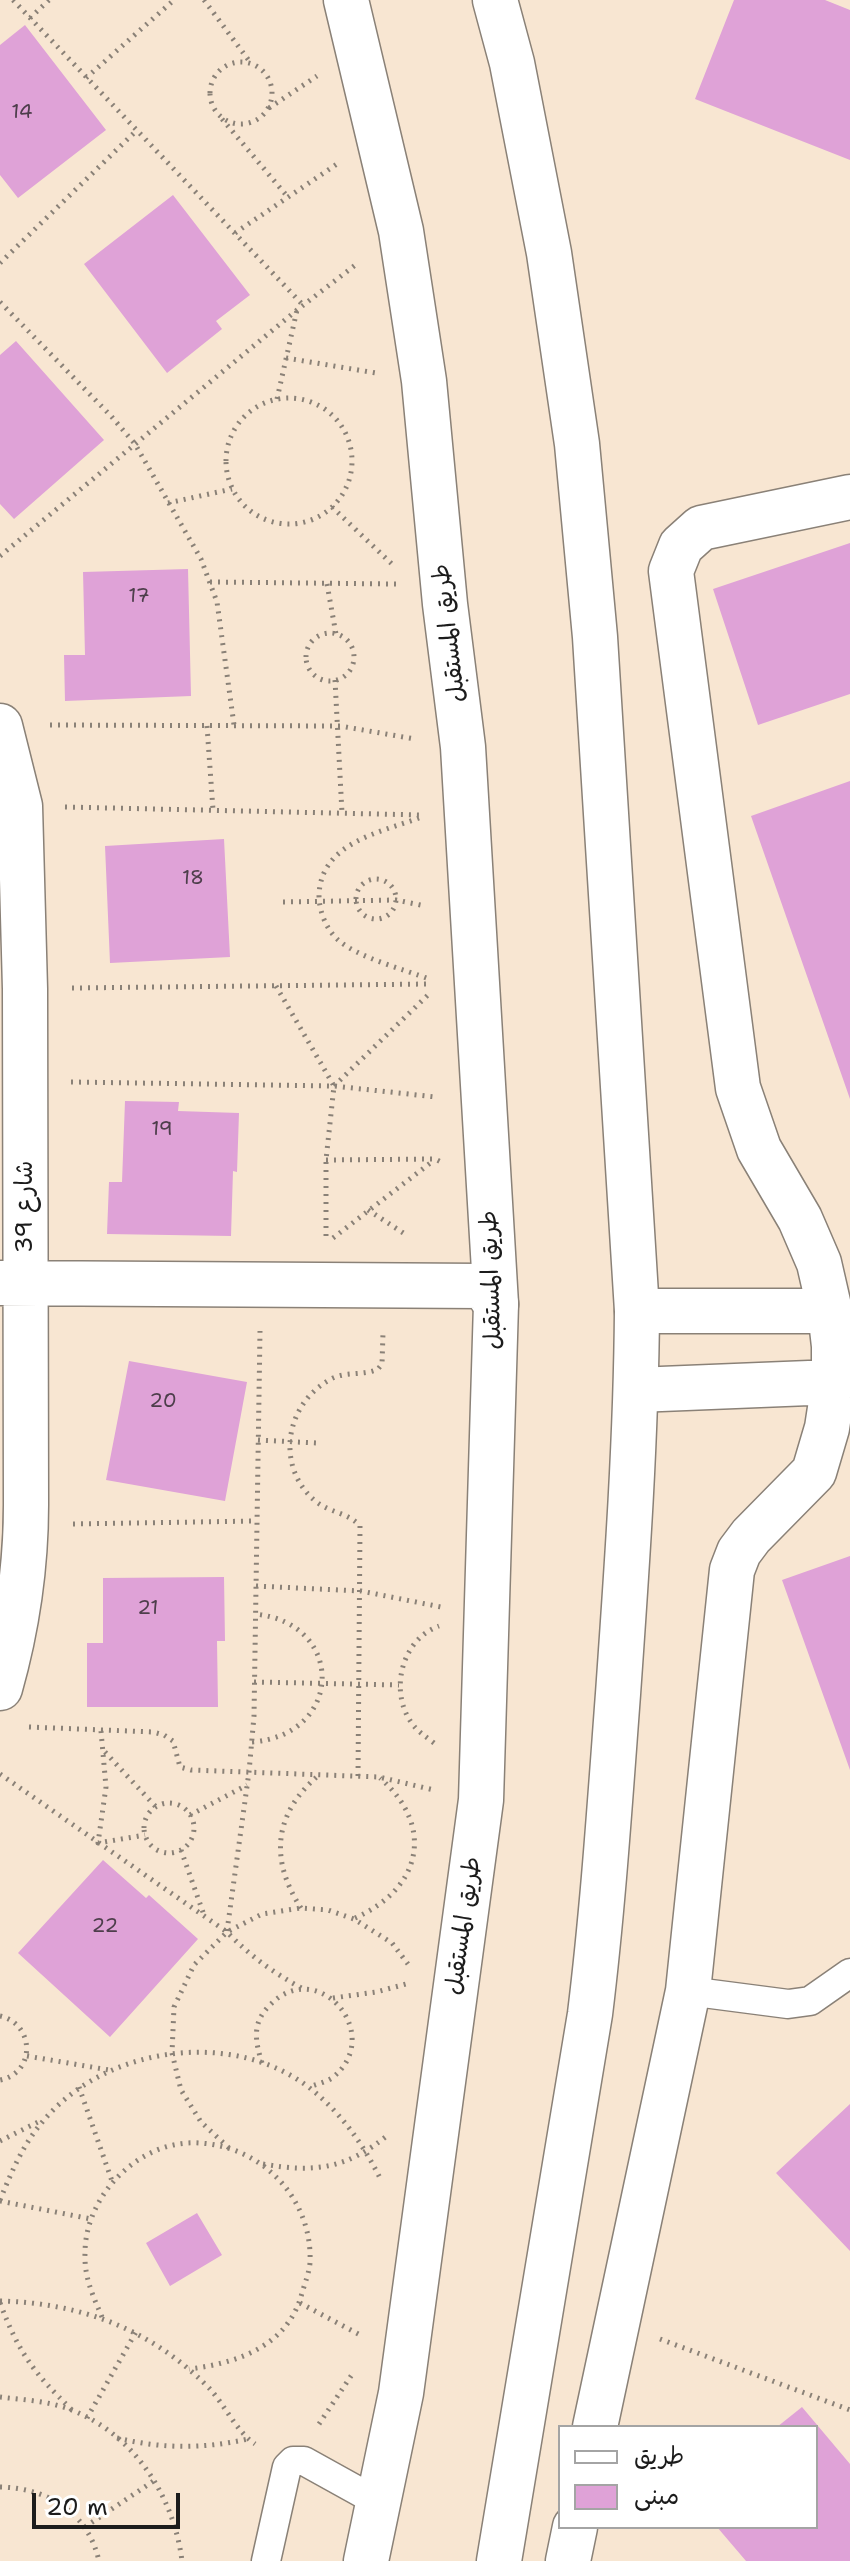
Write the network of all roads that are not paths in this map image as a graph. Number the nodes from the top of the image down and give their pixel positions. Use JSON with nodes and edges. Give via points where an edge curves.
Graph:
{"nodes":[{"id":1,"x":346,"y":0,"type":"edge"},
{"id":2,"x":495,"y":0,"type":"edge"},
{"id":3,"x":850,"y":497,"type":"edge"},
{"id":4,"x":0,"y":726,"type":"edge"},
{"id":5,"x":13,"y":1283,"type":"edge"},
{"id":6,"x":496,"y":1304,"type":"junction"},
{"id":7,"x":637,"y":1311,"type":"junction"},
{"id":8,"x":830,"y":1311,"type":"junction"},
{"id":9,"x":834,"y":1382,"type":"junction"},
{"id":10,"x":636,"y":1390,"type":"junction"},
{"id":11,"x":7,"y":1707,"type":"edge"},
{"id":12,"x":850,"y":1973,"type":"edge"},
{"id":13,"x":688,"y":1991,"type":"junction"},
{"id":14,"x":595,"y":2425,"type":"edge"},
{"id":15,"x":378,"y":2502,"type":"junction"},
{"id":16,"x":575,"y":2529,"type":"edge"},
{"id":17,"x":266,"y":2561,"type":"edge"},
{"id":18,"x":366,"y":2561,"type":"edge"},
{"id":19,"x":499,"y":2561,"type":"edge"},
{"id":20,"x":568,"y":2561,"type":"edge"}],
"edges":[{"from":1,"to":6,"type":"street","name":"طريق المستقبل","via":[[401,231],[424,381],[428,594],[463,747]]},
{"from":2,"to":7,"type":"street","via":[[549,253],[577,444],[595,637]]},
{"from":3,"to":8,"type":"street","via":[[701,528],[681,546],[671,571],[738,1088],[759,1149],[819,1263]]},
{"from":4,"to":5,"type":"street","name":"شارع 39","via":[[20,806],[25,989],[26,1082]]},
{"from":5,"to":6,"type":"street","via":[[483,1286]]},
{"from":5,"to":11,"type":"street","name":"شارع 39","via":[[26,1524]]},
{"from":6,"to":15,"type":"street","name":"طريق المستقبل","via":[[481,1783],[401,2393]]},
{"from":7,"to":8,"type":"street"},
{"from":7,"to":10,"type":"street"},
{"from":8,"to":9,"type":"street"},
{"from":9,"to":10,"type":"street"},
{"from":9,"to":13,"type":"street","via":[[814,1472],[751,1536],[732,1570]]},
{"from":10,"to":19,"type":"street","via":[[601,1926]]},
{"from":12,"to":13,"type":"lane","via":[[810,2001],[788,2004]]},
{"from":13,"to":14,"type":"street"},
{"from":15,"to":17,"type":"lane","via":[[304,2461],[293,2461],[287,2467]]},
{"from":15,"to":18,"type":"street","name":"طريق المستقبل"},
{"from":16,"to":20,"type":"street"}]}
